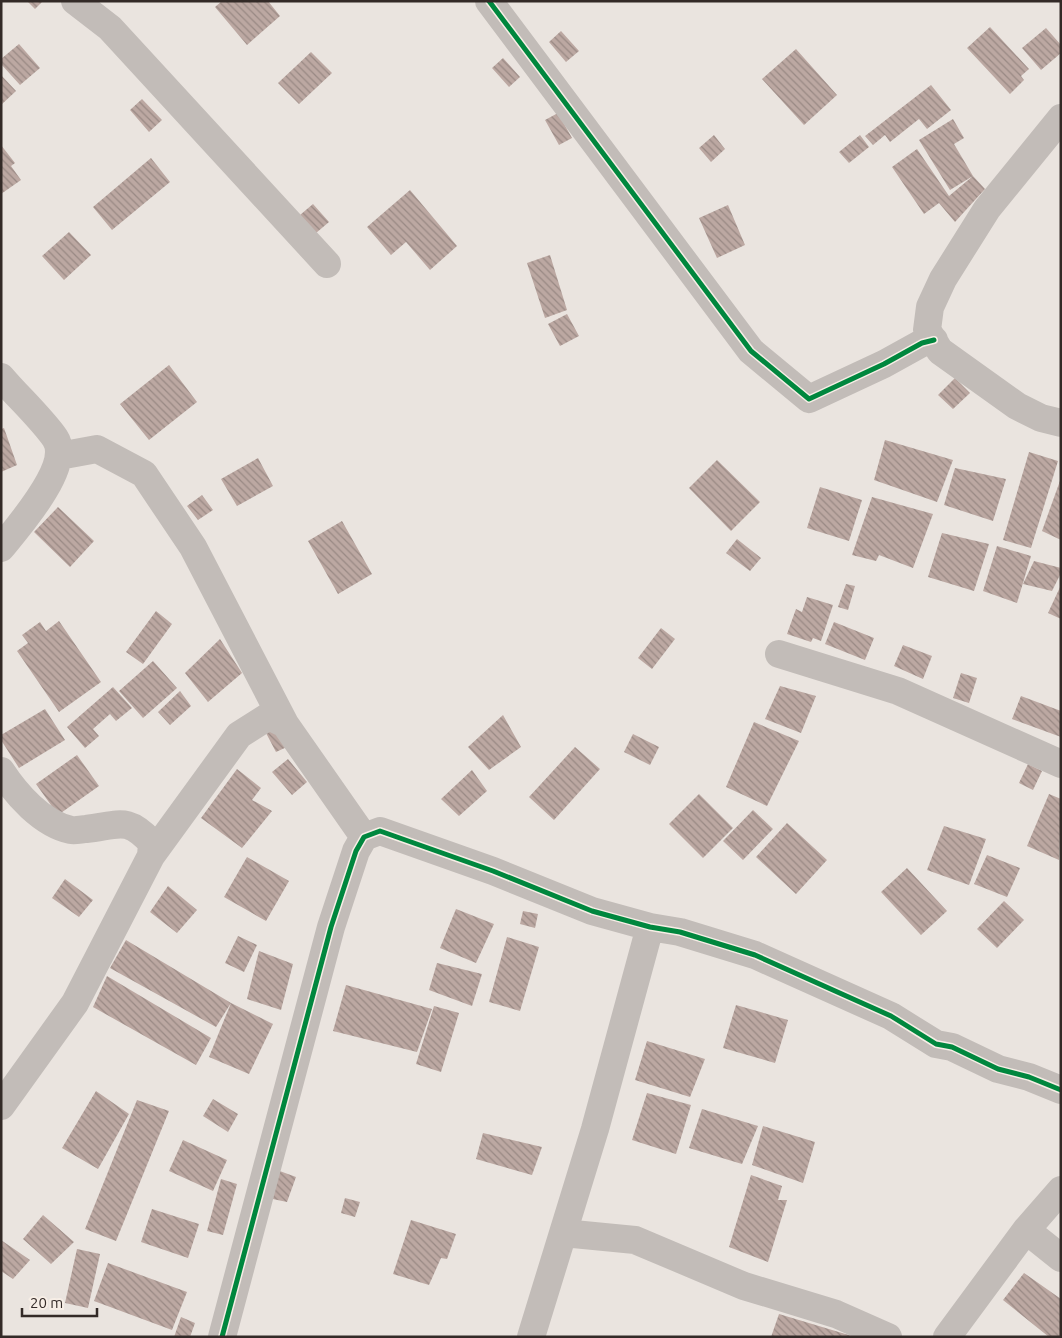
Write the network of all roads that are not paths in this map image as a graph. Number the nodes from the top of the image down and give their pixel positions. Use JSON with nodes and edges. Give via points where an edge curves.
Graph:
{"nodes":[{"id":1,"x":75,"y":1,"type":"edge"},
{"id":2,"x":495,"y":3,"type":"edge"},
{"id":3,"x":1061,"y":118,"type":"edge"},
{"id":4,"x":327,"y":264,"type":"dead end"},
{"id":5,"x":934,"y":340,"type":"junction"},
{"id":6,"x":1,"y":377,"type":"edge"},
{"id":7,"x":1061,"y":424,"type":"edge"},
{"id":8,"x":59,"y":456,"type":"junction"},
{"id":9,"x":1,"y":548,"type":"edge"},
{"id":10,"x":779,"y":654,"type":"dead end"},
{"id":11,"x":285,"y":724,"type":"junction"},
{"id":12,"x":1061,"y":764,"type":"edge"},
{"id":13,"x":1,"y":771,"type":"edge"},
{"id":14,"x":364,"y":837,"type":"junction"},
{"id":15,"x":151,"y":856,"type":"junction"},
{"id":16,"x":650,"y":927,"type":"junction"},
{"id":17,"x":1061,"y":1090,"type":"edge"},
{"id":18,"x":1,"y":1106,"type":"edge"},
{"id":19,"x":1061,"y":1190,"type":"edge"},
{"id":20,"x":1026,"y":1230,"type":"junction"},
{"id":21,"x":562,"y":1233,"type":"junction"},
{"id":22,"x":1061,"y":1258,"type":"edge"},
{"id":23,"x":222,"y":1337,"type":"edge"},
{"id":24,"x":530,"y":1337,"type":"edge"},
{"id":25,"x":888,"y":1337,"type":"edge"},
{"id":26,"x":947,"y":1337,"type":"edge"}],
"edges":[{"from":1,"to":4,"type":"street","via":[[110,28]]},
{"from":2,"to":5,"type":"street","via":[[751,351],[809,399]]},
{"from":3,"to":5,"type":"street","via":[[987,209],[943,279],[930,307],[927,330]]},
{"from":5,"to":7,"type":"street","via":[[940,351],[1017,406]]},
{"from":6,"to":8,"type":"street","via":[[56,440]]},
{"from":8,"to":9,"type":"street","via":[[52,478]]},
{"from":8,"to":11,"type":"street","via":[[98,449],[144,474],[194,547]]},
{"from":10,"to":12,"type":"street","via":[[898,691]]},
{"from":11,"to":14,"type":"street"},
{"from":11,"to":15,"type":"street","via":[[270,716],[238,736]]},
{"from":13,"to":15,"type":"street","via":[[38,814],[71,830],[124,823],[152,843]]},
{"from":14,"to":16,"type":"street","via":[[380,831],[403,838],[592,911]]},
{"from":14,"to":23,"type":"street","via":[[356,851],[331,927]]},
{"from":15,"to":18,"type":"street","via":[[75,1003]]},
{"from":16,"to":17,"type":"street","via":[[680,932],[755,955],[891,1016],[936,1044],[952,1047],[998,1069]]},
{"from":16,"to":21,"type":"street","via":[[595,1129]]},
{"from":19,"to":20,"type":"street"},
{"from":20,"to":22,"type":"street"},
{"from":20,"to":26,"type":"street"},
{"from":21,"to":24,"type":"street"},
{"from":21,"to":25,"type":"street","via":[[635,1240],[744,1286],[836,1314]]}]}
